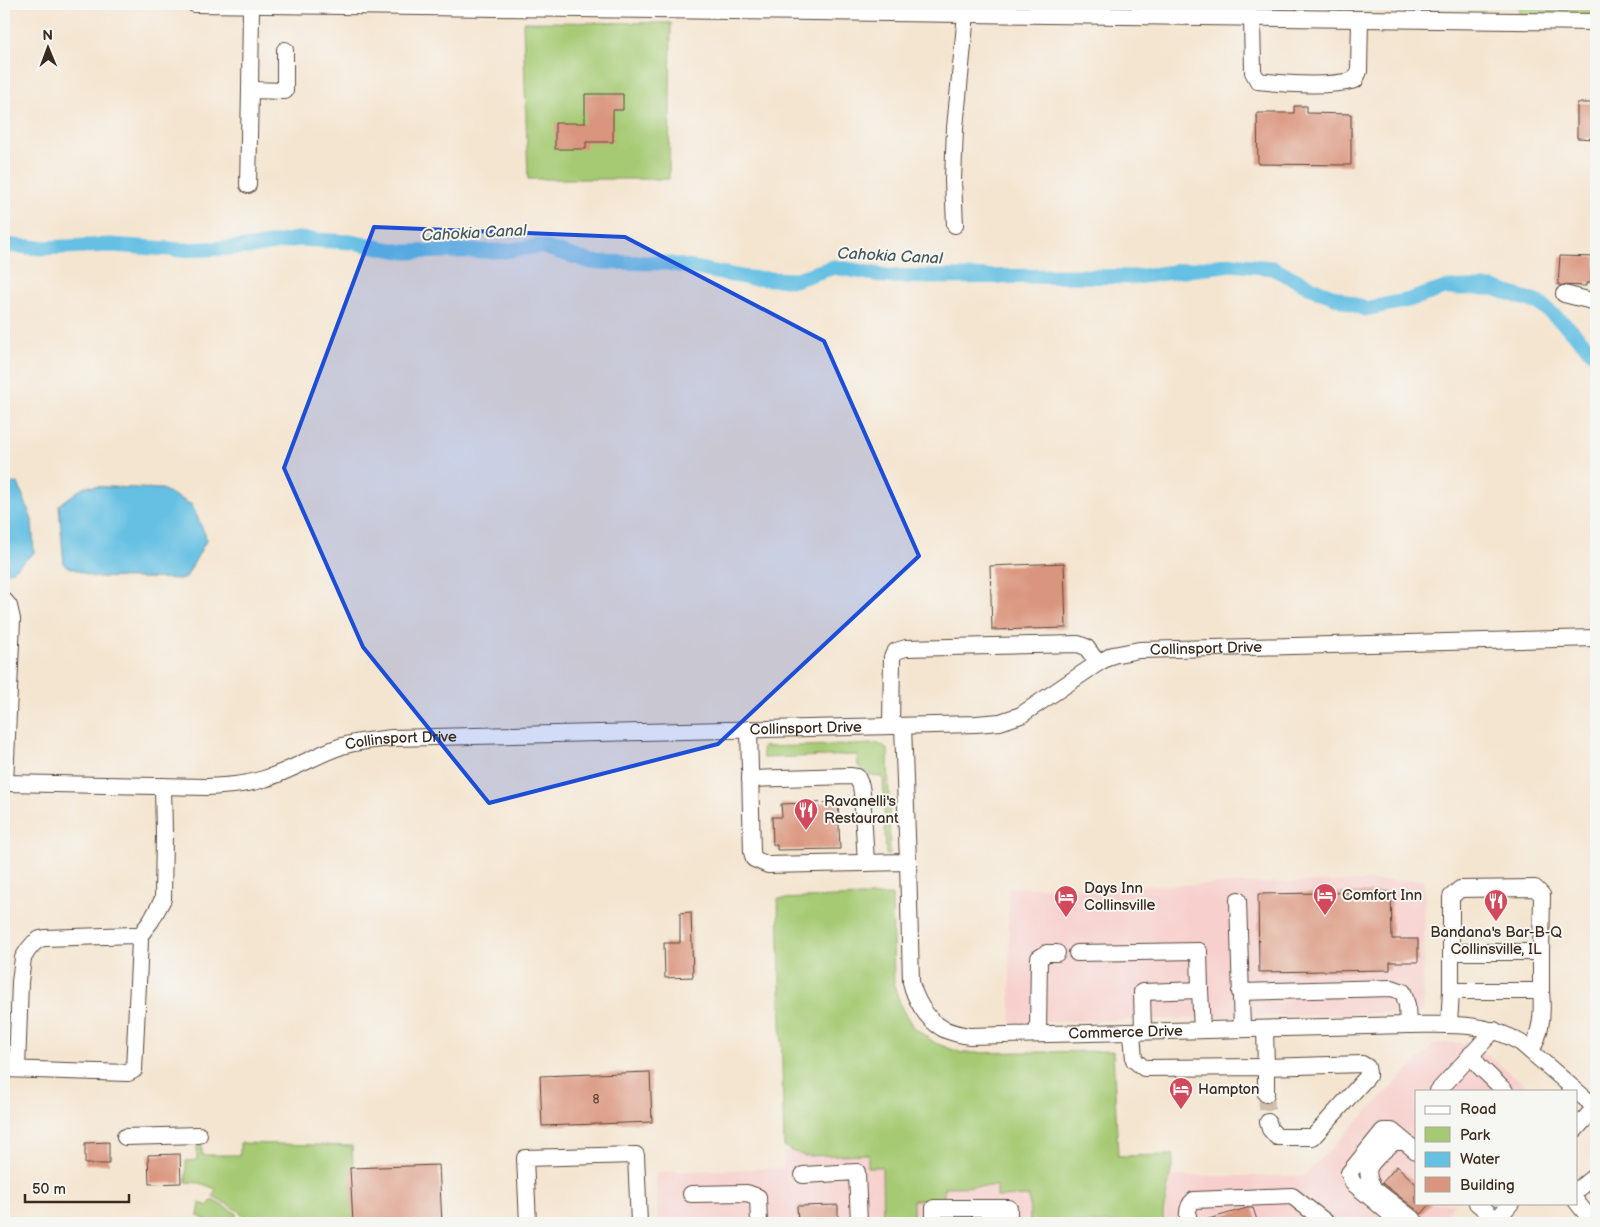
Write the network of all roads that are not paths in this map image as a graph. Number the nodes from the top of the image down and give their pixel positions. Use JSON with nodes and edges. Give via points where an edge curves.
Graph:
{"nodes":[{"id":1,"x":194,"y":4,"type":"edge"},
{"id":2,"x":251,"y":5,"type":"edge"},
{"id":3,"x":966,"y":14,"type":"junction"},
{"id":4,"x":1252,"y":17,"type":"junction"},
{"id":5,"x":1360,"y":19,"type":"junction"},
{"id":6,"x":1596,"y":22,"type":"edge"},
{"id":7,"x":285,"y":50,"type":"dead end"},
{"id":8,"x":250,"y":90,"type":"junction"},
{"id":9,"x":248,"y":185,"type":"dead end"},
{"id":10,"x":955,"y":225,"type":"dead end"},
{"id":11,"x":1564,"y":294,"type":"dead end"},
{"id":12,"x":1596,"y":302,"type":"edge"},
{"id":13,"x":4,"y":600,"type":"edge"},
{"id":14,"x":1596,"y":638,"type":"edge"},
{"id":15,"x":1098,"y":663,"type":"junction"},
{"id":16,"x":5,"y":726,"type":"edge"},
{"id":17,"x":897,"y":726,"type":"junction"},
{"id":18,"x":749,"y":729,"type":"junction"},
{"id":19,"x":750,"y":779,"type":"junction"},
{"id":20,"x":4,"y":783,"type":"edge"},
{"id":21,"x":163,"y":786,"type":"junction"},
{"id":22,"x":908,"y":862,"type":"junction"},
{"id":23,"x":866,"y":863,"type":"junction"},
{"id":24,"x":1238,"y":900,"type":"dead end"},
{"id":25,"x":138,"y":938,"type":"junction"},
{"id":26,"x":1451,"y":952,"type":"junction"},
{"id":27,"x":1541,"y":952,"type":"junction"},
{"id":28,"x":1057,"y":953,"type":"dead end"},
{"id":29,"x":1077,"y":953,"type":"dead end"},
{"id":30,"x":1200,"y":990,"type":"junction"},
{"id":31,"x":1451,"y":991,"type":"junction"},
{"id":32,"x":1541,"y":991,"type":"junction"},
{"id":33,"x":1240,"y":992,"type":"junction"},
{"id":34,"x":1408,"y":1025,"type":"junction"},
{"id":35,"x":1449,"y":1025,"type":"junction"},
{"id":36,"x":1265,"y":1028,"type":"junction"},
{"id":37,"x":1242,"y":1029,"type":"junction"},
{"id":38,"x":1202,"y":1030,"type":"junction"},
{"id":39,"x":1494,"y":1030,"type":"junction"},
{"id":40,"x":1137,"y":1031,"type":"junction"},
{"id":41,"x":1038,"y":1034,"type":"junction"},
{"id":42,"x":1532,"y":1051,"type":"junction"},
{"id":43,"x":1471,"y":1054,"type":"junction"},
{"id":44,"x":1266,"y":1066,"type":"junction"},
{"id":45,"x":10,"y":1069,"type":"edge"},
{"id":46,"x":1439,"y":1090,"type":"edge"},
{"id":47,"x":1505,"y":1090,"type":"edge"},
{"id":48,"x":1577,"y":1090,"type":"edge"},
{"id":49,"x":1578,"y":1091,"type":"edge"},
{"id":50,"x":1266,"y":1094,"type":"tunnel mouth"},
{"id":51,"x":1596,"y":1106,"type":"edge"},
{"id":52,"x":1268,"y":1122,"type":"tunnel mouth"},
{"id":53,"x":1578,"y":1127,"type":"edge"},
{"id":54,"x":199,"y":1135,"type":"dead end"},
{"id":55,"x":124,"y":1137,"type":"dead end"},
{"id":56,"x":1411,"y":1147,"type":"edge"},
{"id":57,"x":804,"y":1175,"type":"dead end"},
{"id":58,"x":1596,"y":1175,"type":"edge"},
{"id":59,"x":1578,"y":1189,"type":"edge"},
{"id":60,"x":691,"y":1194,"type":"dead end"},
{"id":61,"x":1479,"y":1204,"type":"edge"},
{"id":62,"x":1511,"y":1204,"type":"edge"},
{"id":63,"x":1578,"y":1204,"type":"edge"},
{"id":64,"x":1596,"y":1217,"type":"edge"},
{"id":65,"x":1495,"y":1222,"type":"edge"},
{"id":66,"x":528,"y":1223,"type":"edge"},
{"id":67,"x":639,"y":1223,"type":"edge"},
{"id":68,"x":758,"y":1223,"type":"edge"},
{"id":69,"x":859,"y":1223,"type":"edge"},
{"id":70,"x":934,"y":1223,"type":"edge"},
{"id":71,"x":1009,"y":1223,"type":"edge"},
{"id":72,"x":1189,"y":1223,"type":"edge"},
{"id":73,"x":1327,"y":1223,"type":"edge"},
{"id":74,"x":1401,"y":1223,"type":"edge"},
{"id":75,"x":1416,"y":1223,"type":"edge"}],
"edges":[{"from":1,"to":2,"type":"street"},
{"from":2,"to":3,"type":"street"},
{"from":2,"to":8,"type":"street"},
{"from":3,"to":4,"type":"street"},
{"from":3,"to":10,"type":"street","via":[[955,128]]},
{"from":4,"to":5,"type":"street"},
{"from":4,"to":5,"type":"street","via":[[1253,72],[1258,81],[1313,84],[1342,84],[1355,80],[1359,70]]},
{"from":5,"to":6,"type":"street"},
{"from":7,"to":8,"type":"street","via":[[285,91]]},
{"from":8,"to":9,"type":"street"},
{"from":11,"to":12,"type":"street"},
{"from":13,"to":16,"type":"street","via":[[12,619]]},
{"from":14,"to":15,"type":"street","name":"Collinsport Drive","via":[[1139,650],[1113,655]]},
{"from":15,"to":17,"type":"street","name":"Collinsport Drive","via":[[1014,718],[976,724]]},
{"from":15,"to":17,"type":"street","name":"Commerce Drive","via":[[1086,647],[1078,644],[906,648],[896,651],[892,657]]},
{"from":16,"to":20,"type":"street"},
{"from":17,"to":18,"type":"street","name":"Collinsport Drive"},
{"from":17,"to":22,"type":"street","name":"Commerce Drive"},
{"from":18,"to":19,"type":"street"},
{"from":18,"to":21,"type":"street","name":"Collinsport Drive","via":[[392,738],[343,745],[263,780],[206,787]]},
{"from":19,"to":23,"type":"street","via":[[754,859],[768,865]]},
{"from":19,"to":23,"type":"street","via":[[857,777],[862,793]]},
{"from":20,"to":21,"type":"street","name":"Collinsport Drive"},
{"from":21,"to":25,"type":"street","via":[[163,899]]},
{"from":22,"to":23,"type":"street"},
{"from":22,"to":41,"type":"street","name":"Commerce Drive","via":[[911,982],[922,1008],[940,1027],[969,1036]]},
{"from":24,"to":33,"type":"street"},
{"from":25,"to":45,"type":"street","via":[[134,935],[45,938],[28,950],[23,958]]},
{"from":25,"to":45,"type":"street","via":[[134,1070],[128,1073]]},
{"from":26,"to":27,"type":"street"},
{"from":26,"to":27,"type":"street","via":[[1451,896],[1460,889],[1534,888],[1542,895]]},
{"from":26,"to":31,"type":"street"},
{"from":27,"to":32,"type":"street"},
{"from":28,"to":41,"type":"street","via":[[1039,958]]},
{"from":29,"to":30,"type":"street","via":[[1198,951]]},
{"from":30,"to":38,"type":"street"},
{"from":30,"to":40,"type":"street","via":[[1142,992]]},
{"from":31,"to":32,"type":"street"},
{"from":31,"to":35,"type":"street"},
{"from":32,"to":42,"type":"street","via":[[1543,1011],[1538,1040]]},
{"from":33,"to":34,"type":"street","via":[[1392,988],[1403,992]]},
{"from":33,"to":37,"type":"street"},
{"from":34,"to":35,"type":"street","name":"Commerce Drive"},
{"from":34,"to":36,"type":"street","name":"Commerce Drive"},
{"from":35,"to":39,"type":"street","name":"Commerce Drive"},
{"from":36,"to":37,"type":"street","name":"Commerce Drive"},
{"from":36,"to":44,"type":"street"},
{"from":37,"to":38,"type":"street","name":"Commerce Drive"},
{"from":38,"to":40,"type":"street","name":"Commerce Drive"},
{"from":39,"to":42,"type":"street","name":"Commerce Drive"},
{"from":39,"to":43,"type":"street"},
{"from":40,"to":41,"type":"street","name":"Commerce Drive"},
{"from":40,"to":44,"type":"street","via":[[1134,1060],[1144,1068]]},
{"from":42,"to":48,"type":"street","name":"Commerce Drive"},
{"from":43,"to":46,"type":"street"},
{"from":43,"to":47,"type":"street"},
{"from":44,"to":50,"type":"street"},
{"from":44,"to":52,"type":"street","via":[[1362,1064],[1368,1073],[1313,1137],[1277,1137]]},
{"from":49,"to":51,"type":"street","name":"Commerce Drive"},
{"from":51,"to":53,"type":"street"},
{"from":54,"to":55,"type":"street"},
{"from":56,"to":74,"type":"street","via":[[1392,1130],[1382,1131],[1349,1173],[1353,1183]]},
{"from":56,"to":75,"type":"street","via":[[1394,1142],[1368,1170],[1374,1189]]},
{"from":57,"to":69,"type":"street","via":[[857,1172]]},
{"from":58,"to":59,"type":"street"},
{"from":60,"to":68,"type":"street","via":[[747,1193],[758,1197]]},
{"from":61,"to":65,"type":"street"},
{"from":62,"to":65,"type":"street"},
{"from":63,"to":64,"type":"street","via":[[1588,1216]]},
{"from":66,"to":67,"type":"street","via":[[525,1158],[636,1155]]},
{"from":70,"to":71,"type":"street","via":[[934,1208],[1009,1208]]},
{"from":72,"to":73,"type":"street","via":[[1188,1207],[1194,1200],[1292,1196]]}]}
